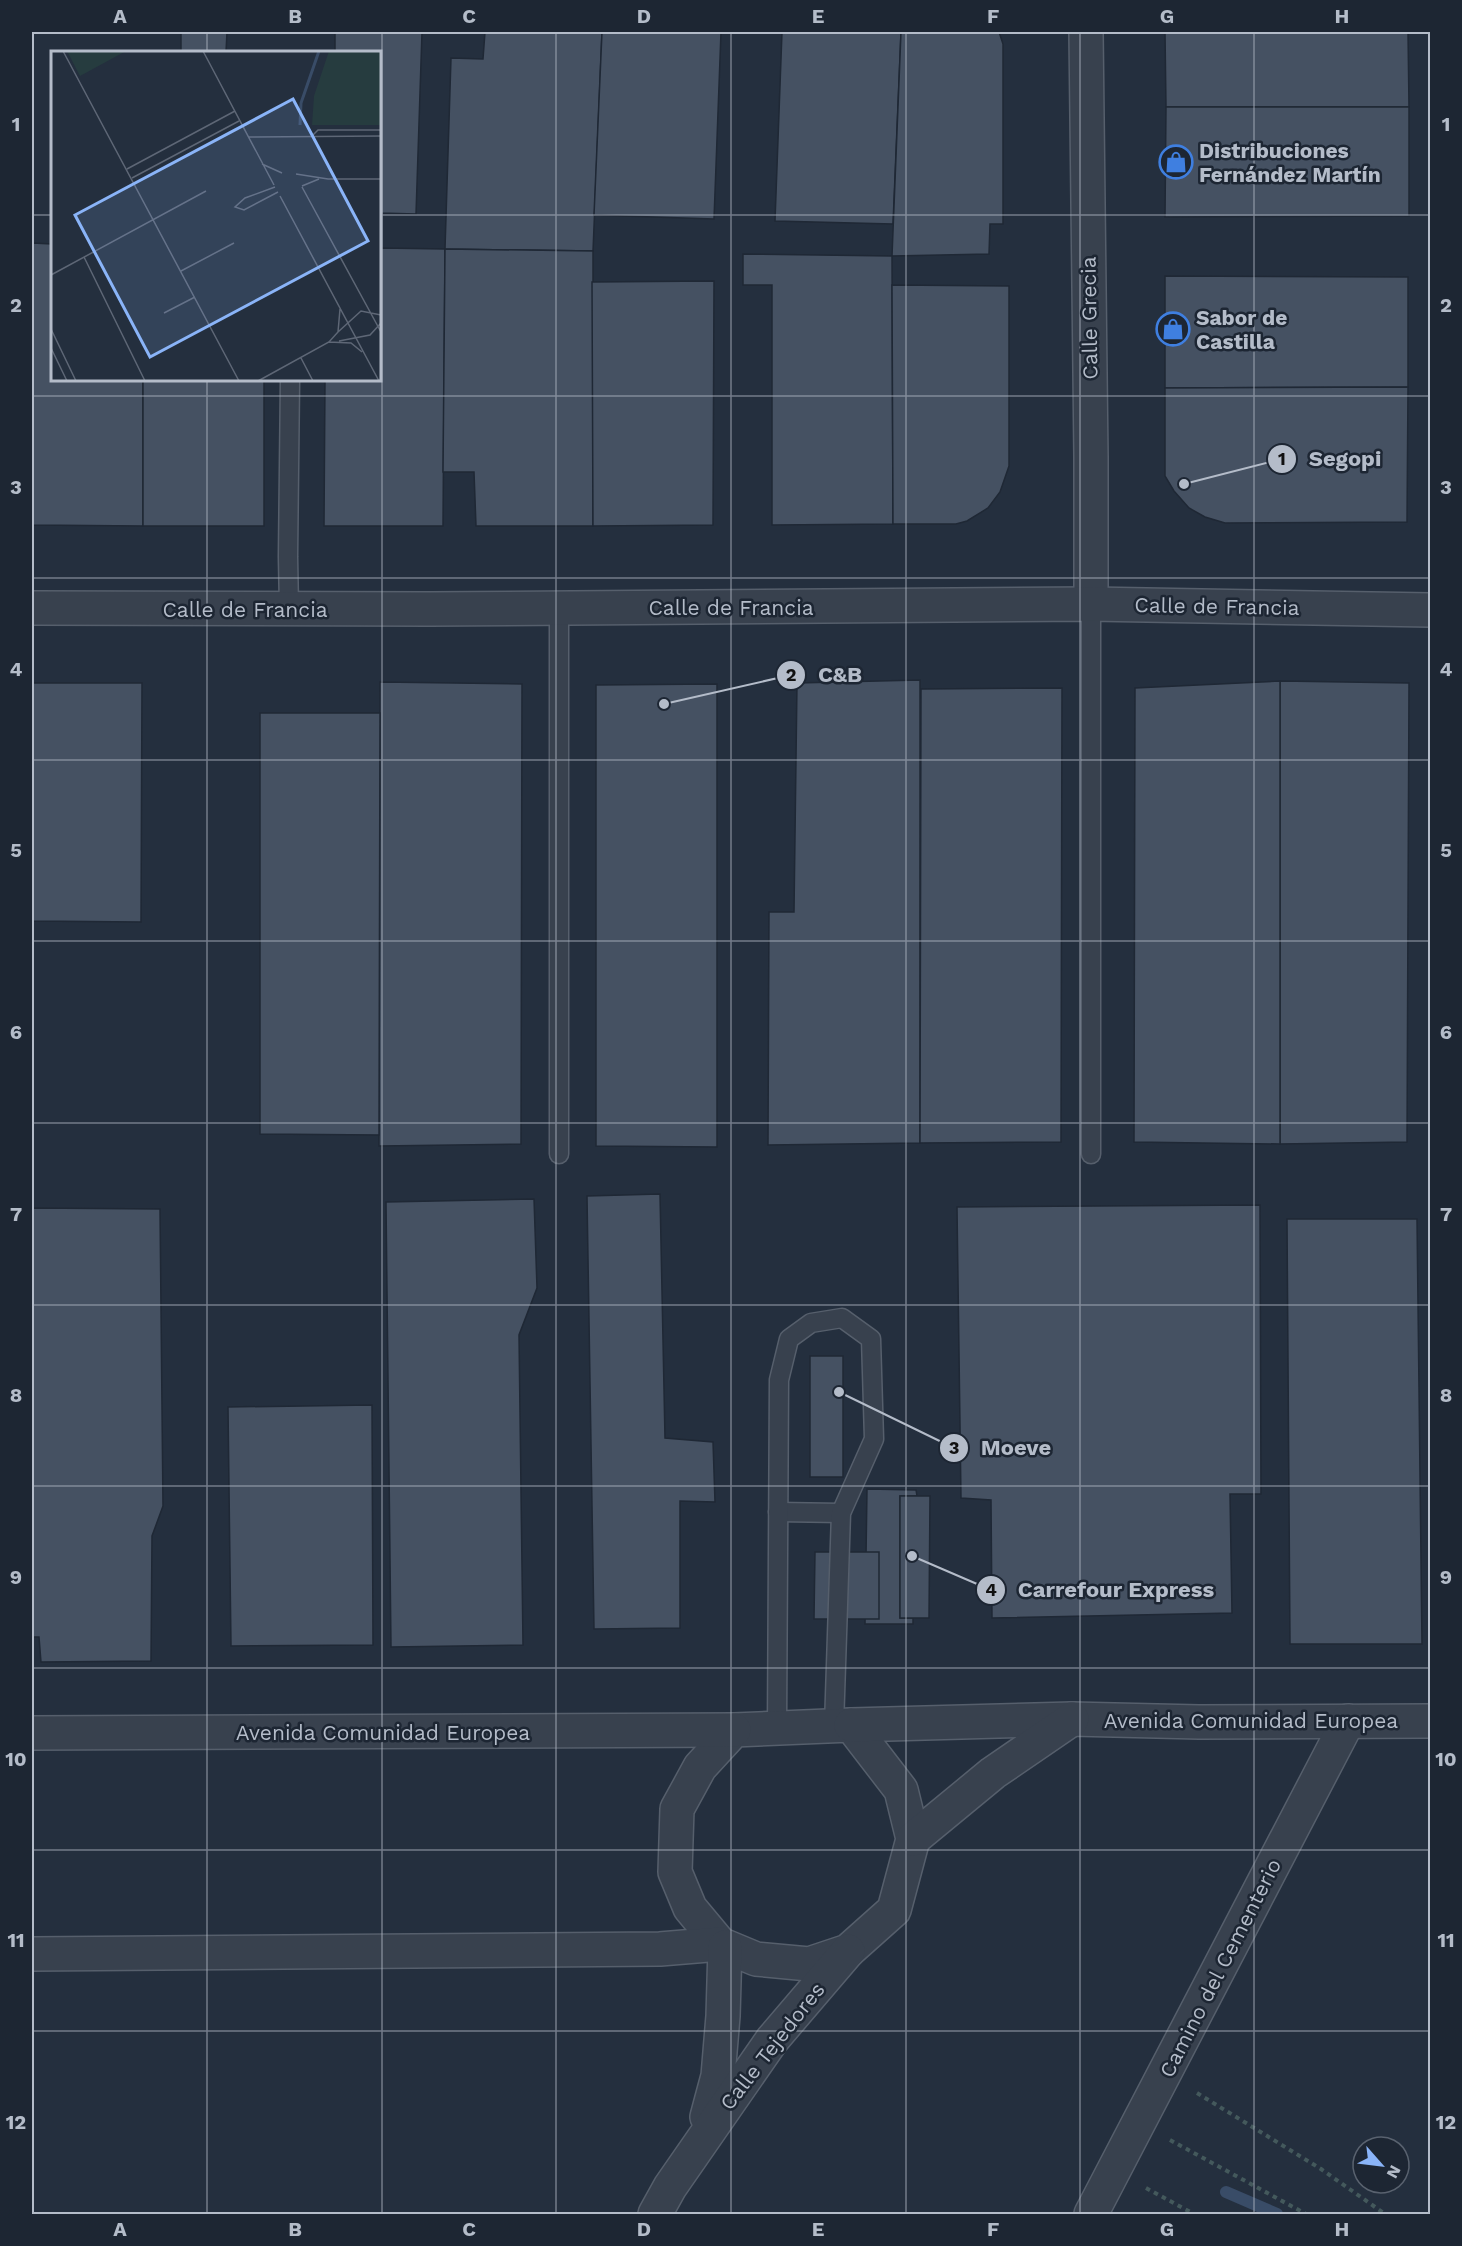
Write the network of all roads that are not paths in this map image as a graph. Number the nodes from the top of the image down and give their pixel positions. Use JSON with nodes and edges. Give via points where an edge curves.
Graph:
{"nodes":[{"id":1,"x":1086,"y":32,"type":"edge"},
{"id":2,"x":290,"y":381,"type":"edge"},
{"id":3,"x":1091,"y":604,"type":"junction"},
{"id":4,"x":32,"y":608,"type":"edge"},
{"id":5,"x":559,"y":608,"type":"junction"},
{"id":6,"x":289,"y":609,"type":"junction"},
{"id":7,"x":1431,"y":610,"type":"edge"},
{"id":8,"x":559,"y":1154,"type":"dead end"},
{"id":9,"x":1091,"y":1154,"type":"dead end"},
{"id":10,"x":778,"y":1512,"type":"junction"},
{"id":11,"x":841,"y":1513,"type":"junction"},
{"id":12,"x":1072,"y":1719,"type":"junction"},
{"id":13,"x":1348,"y":1721,"type":"junction"},
{"id":14,"x":1431,"y":1721,"type":"edge"},
{"id":15,"x":843,"y":1726,"type":"junction"},
{"id":16,"x":777,"y":1728,"type":"junction"},
{"id":17,"x":734,"y":1730,"type":"junction"},
{"id":18,"x":32,"y":1733,"type":"edge"},
{"id":19,"x":914,"y":1839,"type":"junction"},
{"id":20,"x":722,"y":1945,"type":"junction"},
{"id":21,"x":848,"y":1951,"type":"junction"},
{"id":22,"x":32,"y":1954,"type":"edge"},
{"id":23,"x":699,"y":2144,"type":"junction"},
{"id":24,"x":655,"y":2214,"type":"edge"},
{"id":25,"x":1091,"y":2214,"type":"edge"}],
"edges":[{"from":1,"to":3,"type":"street","name":"Calle Grecia"},
{"from":2,"to":6,"type":"lane"},
{"from":3,"to":5,"type":"street","name":"Calle de Francia"},
{"from":3,"to":7,"type":"street","name":"Calle de Francia"},
{"from":3,"to":9,"type":"lane"},
{"from":4,"to":6,"type":"street","name":"Calle de Francia"},
{"from":5,"to":6,"type":"street","name":"Calle de Francia"},
{"from":5,"to":8,"type":"lane"},
{"from":10,"to":11,"type":"lane"},
{"from":10,"to":11,"type":"lane","via":[[779,1380],[789,1340],[811,1323],[842,1318],[871,1339],[874,1439]]},
{"from":10,"to":16,"type":"lane"},
{"from":11,"to":15,"type":"lane"},
{"from":12,"to":13,"type":"street","name":"Avenida Comunidad Europea"},
{"from":12,"to":15,"type":"street","name":"Avenida Comunidad Europea"},
{"from":12,"to":19,"type":"street","via":[[993,1773]]},
{"from":13,"to":14,"type":"street","name":"Avenida Comunidad Europea"},
{"from":13,"to":25,"type":"street","name":"Camino del Cementerio"},
{"from":15,"to":16,"type":"street","name":"Avenida Comunidad Europea"},
{"from":15,"to":19,"type":"street","via":[[901,1790]]},
{"from":16,"to":17,"type":"street","name":"Avenida Comunidad Europea"},
{"from":17,"to":18,"type":"street","name":"Avenida Comunidad Europea"},
{"from":17,"to":20,"type":"street","via":[[700,1767],[677,1809],[675,1872],[690,1908]]},
{"from":19,"to":21,"type":"street","name":"Calle Tejedores","via":[[894,1910]]},
{"from":20,"to":21,"type":"street","via":[[756,1959],[808,1964]]},
{"from":20,"to":22,"type":"street","via":[[660,1949]]},
{"from":20,"to":23,"type":"street","name":"Calle Tejedores","via":[[723,2016],[718,2076]]},
{"from":21,"to":23,"type":"street","name":"Calle Tejedores","via":[[772,2040]]},
{"from":23,"to":24,"type":"street","name":"Calle Tejedores"}]}
